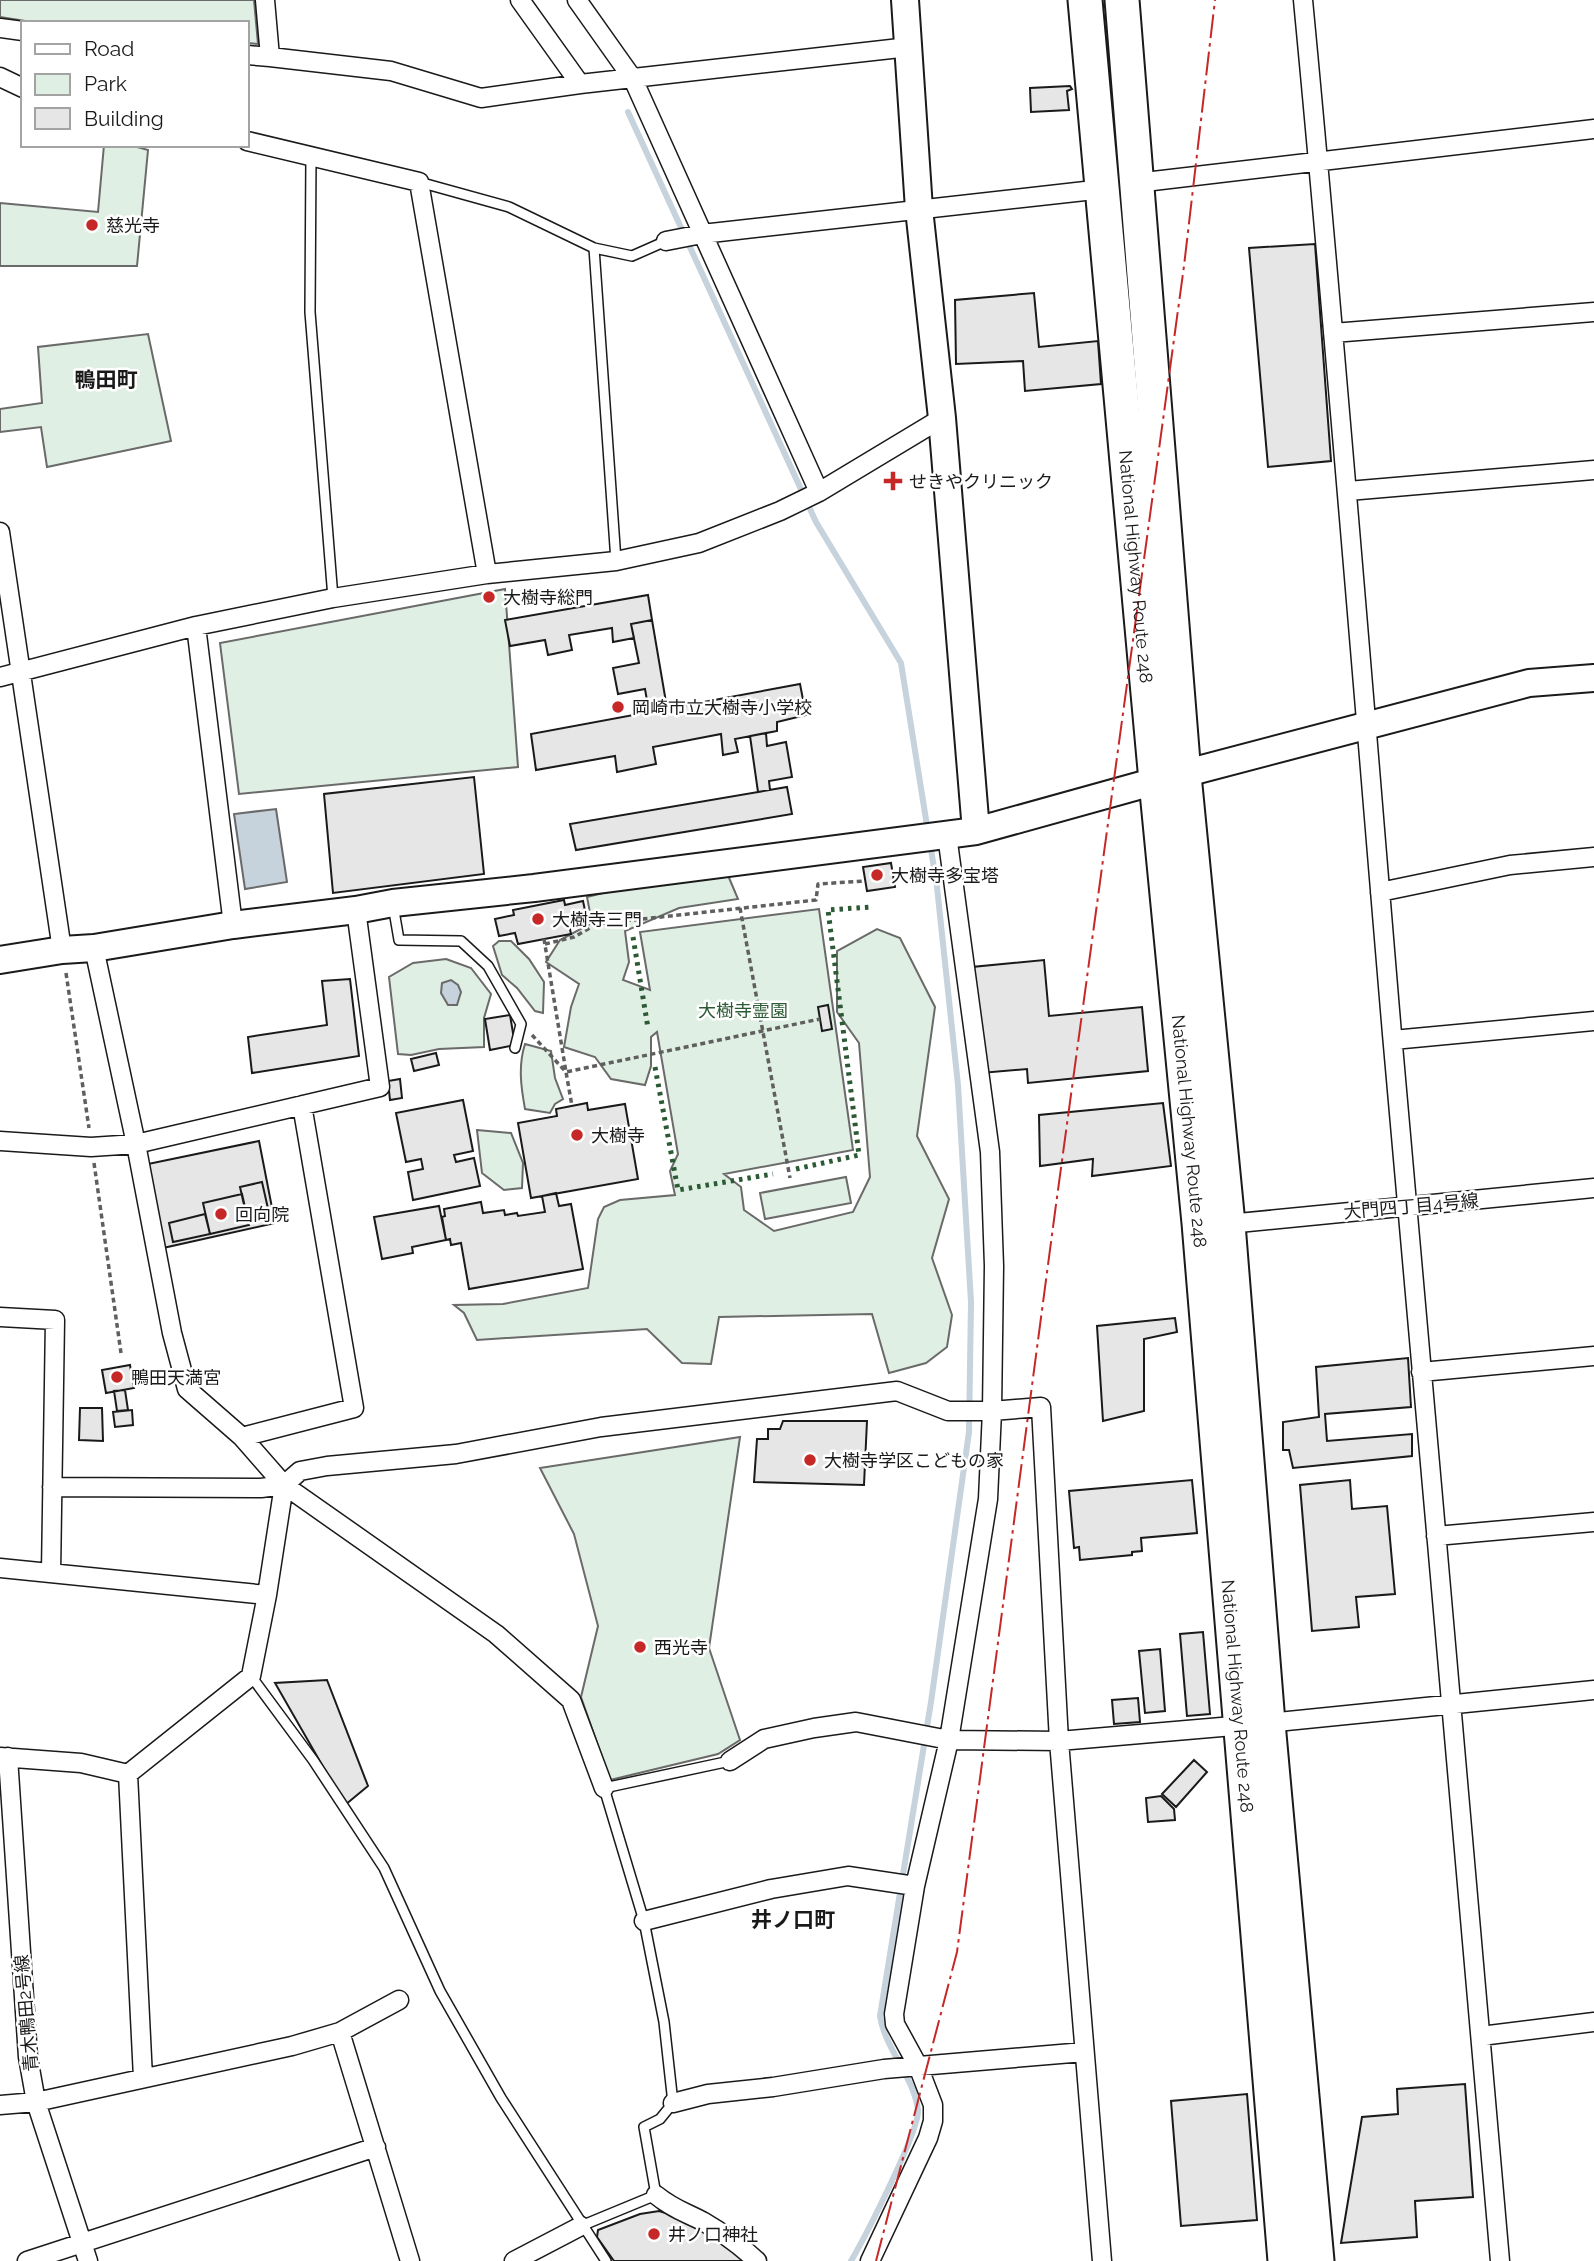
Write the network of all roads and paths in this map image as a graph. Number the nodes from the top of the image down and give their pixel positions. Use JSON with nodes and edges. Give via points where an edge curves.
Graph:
{"nodes":[{"id":1,"x":265,"y":0,"type":"edge"},
{"id":2,"x":520,"y":0,"type":"edge"},
{"id":3,"x":577,"y":0,"type":"edge"},
{"id":4,"x":905,"y":0,"type":"edge"},
{"id":5,"x":1085,"y":0,"type":"edge"},
{"id":6,"x":1122,"y":0,"type":"edge"},
{"id":7,"x":1303,"y":0,"type":"edge"},
{"id":8,"x":0,"y":28,"type":"edge"},
{"id":9,"x":21,"y":31,"type":"edge"},
{"id":10,"x":909,"y":47,"type":"junction"},
{"id":11,"x":248,"y":55,"type":"edge"},
{"id":12,"x":270,"y":57,"type":"junction"},
{"id":13,"x":0,"y":78,"type":"edge"},
{"id":14,"x":633,"y":79,"type":"junction"},
{"id":15,"x":580,"y":84,"type":"junction"},
{"id":16,"x":21,"y":88,"type":"edge"},
{"id":17,"x":1594,"y":129,"type":"edge"},
{"id":18,"x":248,"y":141,"type":"edge"},
{"id":19,"x":311,"y":155,"type":"junction"},
{"id":20,"x":1318,"y":162,"type":"junction"},
{"id":21,"x":419,"y":182,"type":"junction"},
{"id":22,"x":1136,"y":183,"type":"junction"},
{"id":23,"x":1103,"y":189,"type":"junction"},
{"id":24,"x":919,"y":209,"type":"junction"},
{"id":25,"x":702,"y":234,"type":"junction"},
{"id":26,"x":666,"y":242,"type":"joint"},
{"id":27,"x":594,"y":247,"type":"junction"},
{"id":28,"x":1594,"y":312,"type":"edge"},
{"id":29,"x":1333,"y":333,"type":"junction"},
{"id":30,"x":942,"y":418,"type":"junction"},
{"id":31,"x":1594,"y":470,"type":"edge"},
{"id":32,"x":1348,"y":491,"type":"junction"},
{"id":33,"x":819,"y":492,"type":"junction"},
{"id":34,"x":0,"y":532,"type":"edge"},
{"id":35,"x":616,"y":561,"type":"junction"},
{"id":36,"x":487,"y":574,"type":"junction"},
{"id":37,"x":333,"y":598,"type":"junction"},
{"id":38,"x":196,"y":626,"type":"junction"},
{"id":39,"x":20,"y":671,"type":"junction"},
{"id":40,"x":0,"y":677,"type":"edge"},
{"id":41,"x":1594,"y":678,"type":"edge"},
{"id":42,"x":1367,"y":725,"type":"junction"},
{"id":43,"x":1170,"y":778,"type":"junction"},
{"id":44,"x":976,"y":831,"type":"junction"},
{"id":45,"x":947,"y":835,"type":"junction"},
{"id":46,"x":1594,"y":857,"type":"edge"},
{"id":47,"x":865,"y":881,"type":"dead end"},
{"id":48,"x":1381,"y":892,"type":"junction"},
{"id":49,"x":393,"y":903,"type":"junction"},
{"id":50,"x":740,"y":908,"type":"junction"},
{"id":51,"x":356,"y":910,"type":"junction"},
{"id":52,"x":233,"y":925,"type":"junction"},
{"id":53,"x":94,"y":948,"type":"junction"},
{"id":54,"x":62,"y":950,"type":"junction"},
{"id":55,"x":0,"y":960,"type":"edge"},
{"id":56,"x":820,"y":1019,"type":"dead end"},
{"id":57,"x":1594,"y":1021,"type":"edge"},
{"id":58,"x":521,"y":1024,"type":"junction"},
{"id":59,"x":761,"y":1030,"type":"junction"},
{"id":60,"x":1393,"y":1040,"type":"junction"},
{"id":61,"x":515,"y":1048,"type":"dead end"},
{"id":62,"x":566,"y":1072,"type":"junction"},
{"id":63,"x":302,"y":1105,"type":"junction"},
{"id":64,"x":572,"y":1106,"type":"dead end"},
{"id":65,"x":0,"y":1141,"type":"edge"},
{"id":66,"x":136,"y":1144,"type":"junction"},
{"id":67,"x":790,"y":1178,"type":"dead end"},
{"id":68,"x":1594,"y":1188,"type":"edge"},
{"id":69,"x":1408,"y":1206,"type":"junction"},
{"id":70,"x":1228,"y":1224,"type":"junction"},
{"id":71,"x":0,"y":1317,"type":"edge"},
{"id":72,"x":1594,"y":1356,"type":"edge"},
{"id":73,"x":1422,"y":1372,"type":"junction"},
{"id":74,"x":992,"y":1411,"type":"junction"},
{"id":75,"x":242,"y":1437,"type":"junction"},
{"id":76,"x":284,"y":1485,"type":"junction"},
{"id":77,"x":52,"y":1487,"type":"junction"},
{"id":78,"x":1594,"y":1522,"type":"edge"},
{"id":79,"x":1436,"y":1536,"type":"junction"},
{"id":80,"x":0,"y":1567,"type":"edge"},
{"id":81,"x":51,"y":1573,"type":"junction"},
{"id":82,"x":267,"y":1595,"type":"junction"},
{"id":83,"x":251,"y":1676,"type":"junction"},
{"id":84,"x":1594,"y":1690,"type":"edge"},
{"id":85,"x":1453,"y":1703,"type":"junction"},
{"id":86,"x":1254,"y":1725,"type":"junction"},
{"id":87,"x":949,"y":1740,"type":"junction"},
{"id":88,"x":1059,"y":1741,"type":"junction"},
{"id":89,"x":4,"y":1757,"type":"edge"},
{"id":90,"x":730,"y":1761,"type":"joint"},
{"id":91,"x":128,"y":1774,"type":"junction"},
{"id":92,"x":604,"y":1788,"type":"junction"},
{"id":93,"x":915,"y":1886,"type":"junction"},
{"id":94,"x":644,"y":1921,"type":"junction"},
{"id":95,"x":399,"y":2000,"type":"dead end"},
{"id":96,"x":1594,"y":2022,"type":"edge"},
{"id":97,"x":340,"y":2032,"type":"junction"},
{"id":98,"x":1481,"y":2036,"type":"junction"},
{"id":99,"x":1084,"y":2052,"type":"junction"},
{"id":100,"x":918,"y":2066,"type":"junction"},
{"id":101,"x":144,"y":2078,"type":"junction"},
{"id":102,"x":36,"y":2102,"type":"junction"},
{"id":103,"x":673,"y":2103,"type":"junction"},
{"id":104,"x":0,"y":2105,"type":"edge"},
{"id":105,"x":376,"y":2147,"type":"junction"},
{"id":106,"x":656,"y":2195,"type":"junction"},
{"id":107,"x":581,"y":2226,"type":"junction"},
{"id":108,"x":82,"y":2243,"type":"junction"},
{"id":109,"x":27,"y":2261,"type":"edge"},
{"id":110,"x":88,"y":2261,"type":"edge"},
{"id":111,"x":410,"y":2261,"type":"edge"},
{"id":112,"x":514,"y":2261,"type":"edge"},
{"id":113,"x":606,"y":2261,"type":"edge"},
{"id":114,"x":757,"y":2261,"type":"edge"},
{"id":115,"x":870,"y":2261,"type":"edge"},
{"id":116,"x":1102,"y":2261,"type":"edge"},
{"id":117,"x":1285,"y":2261,"type":"edge"},
{"id":118,"x":1317,"y":2261,"type":"edge"},
{"id":119,"x":1500,"y":2261,"type":"edge"}],
"edges":[{"from":1,"to":12,"type":"street"},
{"from":2,"to":15,"type":"street"},
{"from":3,"to":14,"type":"street"},
{"from":4,"to":10,"type":"street"},
{"from":5,"to":23,"type":"highway","name":"National Highway Route 248"},
{"from":6,"to":22,"type":"highway","name":"National Highway Route 248"},
{"from":7,"to":20,"type":"street"},
{"from":8,"to":9,"type":"street"},
{"from":10,"to":14,"type":"street"},
{"from":10,"to":24,"type":"street"},
{"from":11,"to":12,"type":"street"},
{"from":12,"to":15,"type":"street","via":[[391,71],[481,98]]},
{"from":13,"to":16,"type":"street"},
{"from":14,"to":15,"type":"street"},
{"from":14,"to":25,"type":"street"},
{"from":17,"to":20,"type":"street"},
{"from":18,"to":19,"type":"street"},
{"from":19,"to":21,"type":"street"},
{"from":19,"to":37,"type":"lane","via":[[310,312]]},
{"from":20,"to":22,"type":"street"},
{"from":20,"to":29,"type":"street"},
{"from":21,"to":27,"type":"lane","via":[[509,207]]},
{"from":21,"to":36,"type":"street"},
{"from":22,"to":43,"type":"highway","name":"National Highway Route 248"},
{"from":23,"to":24,"type":"street"},
{"from":23,"to":43,"type":"highway","name":"National Highway Route 248"},
{"from":24,"to":25,"type":"street"},
{"from":24,"to":30,"type":"street"},
{"from":25,"to":26,"type":"street"},
{"from":25,"to":33,"type":"street"},
{"from":26,"to":27,"type":"lane","via":[[632,256]]},
{"from":27,"to":35,"type":"lane"},
{"from":28,"to":29,"type":"street"},
{"from":29,"to":32,"type":"street"},
{"from":30,"to":33,"type":"street"},
{"from":30,"to":44,"type":"street"},
{"from":31,"to":32,"type":"street"},
{"from":32,"to":42,"type":"street"},
{"from":33,"to":35,"type":"street","via":[[699,543]]},
{"from":34,"to":39,"type":"street"},
{"from":35,"to":36,"type":"street"},
{"from":36,"to":37,"type":"street"},
{"from":37,"to":38,"type":"street"},
{"from":38,"to":39,"type":"street"},
{"from":38,"to":52,"type":"street"},
{"from":39,"to":40,"type":"street"},
{"from":39,"to":54,"type":"street"},
{"from":41,"to":42,"type":"street","via":[[1529,683]]},
{"from":42,"to":43,"type":"street"},
{"from":42,"to":48,"type":"street"},
{"from":43,"to":44,"type":"street"},
{"from":43,"to":70,"type":"highway","name":"National Highway Route 248"},
{"from":43,"to":86,"type":"highway","name":"National Highway Route 248","via":[[1199,1223]]},
{"from":44,"to":45,"type":"street"},
{"from":45,"to":49,"type":"street"},
{"from":45,"to":74,"type":"street","via":[[990,1152]]},
{"from":46,"to":48,"type":"street","via":[[1510,865]]},
{"from":47,"to":50,"type":"path","via":[[818,884],[816,900]]},
{"from":48,"to":60,"type":"street"},
{"from":49,"to":51,"type":"street"},
{"from":49,"to":58,"type":"lane","via":[[399,940],[461,941],[488,966]]},
{"from":50,"to":59,"type":"path"},
{"from":50,"to":62,"type":"path","via":[[597,924],[574,937],[545,942]]},
{"from":51,"to":52,"type":"street"},
{"from":51,"to":63,"type":"street","via":[[380,1087]]},
{"from":52,"to":53,"type":"street"},
{"from":53,"to":54,"type":"street"},
{"from":53,"to":66,"type":"street"},
{"from":54,"to":55,"type":"street"},
{"from":56,"to":59,"type":"path"},
{"from":57,"to":60,"type":"street"},
{"from":58,"to":61,"type":"lane"},
{"from":58,"to":62,"type":"path"},
{"from":59,"to":62,"type":"path"},
{"from":59,"to":67,"type":"path"},
{"from":60,"to":69,"type":"street"},
{"from":62,"to":64,"type":"path"},
{"from":63,"to":66,"type":"street"},
{"from":63,"to":75,"type":"street","via":[[354,1408]]},
{"from":65,"to":66,"type":"street","via":[[92,1147]]},
{"from":66,"to":75,"type":"street","via":[[187,1389]]},
{"from":68,"to":69,"type":"street","name":"大門四丁目4号線"},
{"from":69,"to":70,"type":"street","name":"大門四丁目4号線"},
{"from":69,"to":73,"type":"street"},
{"from":70,"to":86,"type":"highway","name":"National Highway Route 248"},
{"from":71,"to":77,"type":"street","via":[[55,1320]]},
{"from":72,"to":73,"type":"street"},
{"from":73,"to":79,"type":"street"},
{"from":74,"to":76,"type":"street","via":[[948,1411],[897,1391],[885,1392],[601,1427],[456,1454],[327,1466],[300,1471]]},
{"from":74,"to":87,"type":"street","via":[[988,1499]]},
{"from":74,"to":88,"type":"street","via":[[1041,1407]]},
{"from":75,"to":76,"type":"street"},
{"from":76,"to":77,"type":"street"},
{"from":76,"to":82,"type":"street"},
{"from":76,"to":92,"type":"street","via":[[496,1634],[571,1700]]},
{"from":77,"to":81,"type":"street"},
{"from":78,"to":79,"type":"street"},
{"from":79,"to":85,"type":"street"},
{"from":80,"to":81,"type":"street"},
{"from":81,"to":82,"type":"street"},
{"from":82,"to":83,"type":"street"},
{"from":83,"to":91,"type":"street"},
{"from":83,"to":107,"type":"lane","via":[[384,1868],[440,1991]]},
{"from":84,"to":85,"type":"street"},
{"from":85,"to":86,"type":"street"},
{"from":85,"to":98,"type":"street"},
{"from":86,"to":88,"type":"street"},
{"from":86,"to":117,"type":"highway","name":"National Highway Route 248"},
{"from":86,"to":118,"type":"highway","name":"National Highway Route 248"},
{"from":87,"to":88,"type":"street"},
{"from":87,"to":90,"type":"street","via":[[856,1722],[764,1739]]},
{"from":87,"to":93,"type":"street"},
{"from":88,"to":99,"type":"street"},
{"from":89,"to":91,"type":"street","via":[[81,1763]]},
{"from":89,"to":102,"type":"street","name":"青木鴨田2号線","via":[[28,2057]]},
{"from":90,"to":92,"type":"lane"},
{"from":91,"to":101,"type":"street"},
{"from":92,"to":94,"type":"lane"},
{"from":93,"to":94,"type":"street","via":[[848,1877],[771,1889]]},
{"from":93,"to":100,"type":"street","via":[[894,2014]]},
{"from":94,"to":103,"type":"lane","via":[[664,2022]]},
{"from":95,"to":97,"type":"street"},
{"from":96,"to":98,"type":"street"},
{"from":97,"to":101,"type":"street"},
{"from":97,"to":105,"type":"street"},
{"from":98,"to":119,"type":"street"},
{"from":99,"to":100,"type":"street"},
{"from":99,"to":116,"type":"street"},
{"from":100,"to":103,"type":"street","via":[[708,2094]]},
{"from":100,"to":115,"type":"street","via":[[933,2105],[933,2121]]},
{"from":101,"to":102,"type":"street"},
{"from":102,"to":104,"type":"street"},
{"from":102,"to":108,"type":"street","name":"青木鴨田2号線"},
{"from":103,"to":106,"type":"lane","via":[[660,2119],[644,2127]]},
{"from":105,"to":108,"type":"street"},
{"from":105,"to":111,"type":"street"},
{"from":106,"to":107,"type":"lane"},
{"from":106,"to":114,"type":"street","via":[[672,2208],[708,2224]]},
{"from":107,"to":112,"type":"street"},
{"from":107,"to":113,"type":"lane"},
{"from":108,"to":109,"type":"street"},
{"from":108,"to":110,"type":"street","name":"青木鴨田2号線"}]}
